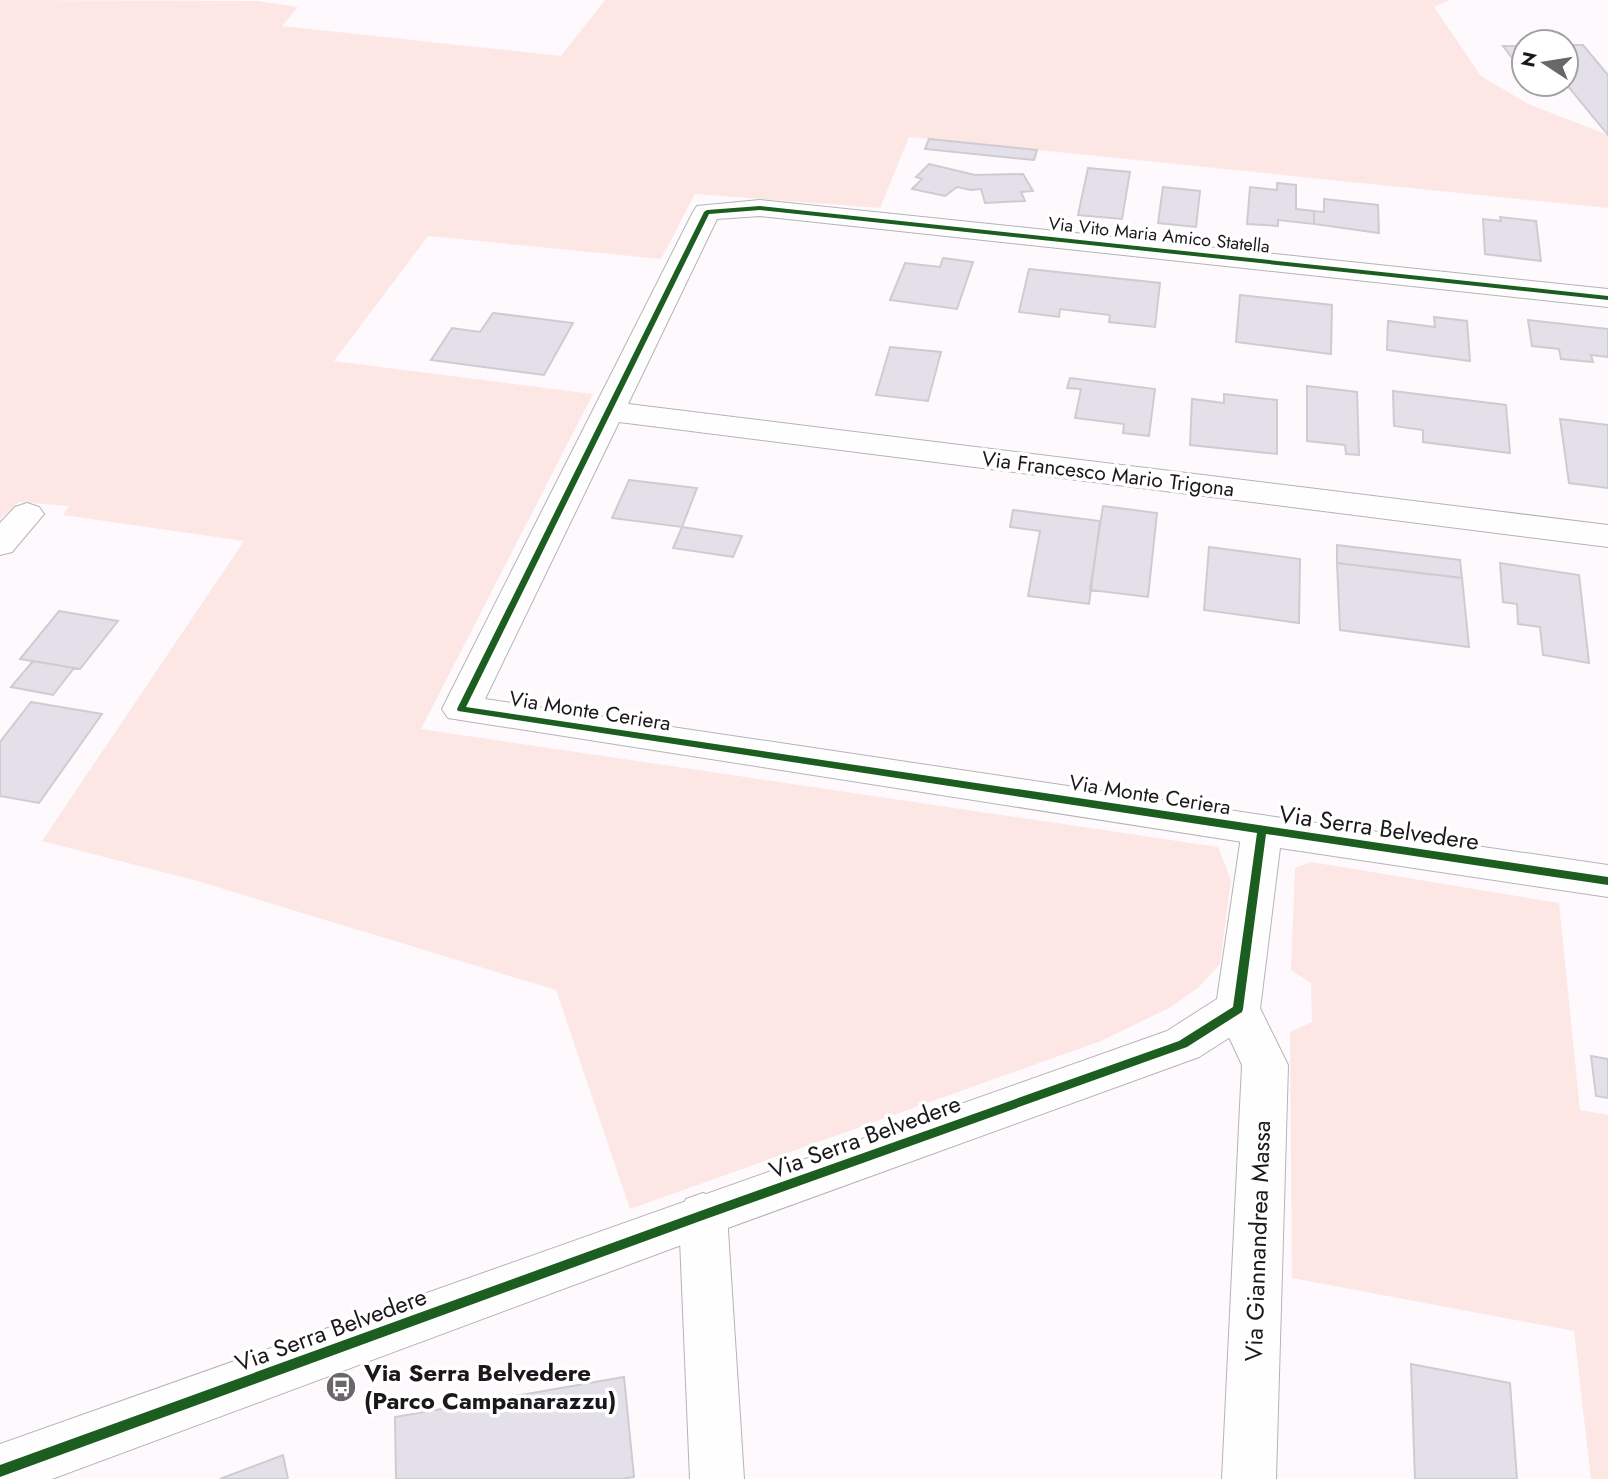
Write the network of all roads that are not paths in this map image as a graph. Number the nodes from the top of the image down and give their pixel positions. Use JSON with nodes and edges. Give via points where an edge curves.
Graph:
{"nodes":[{"id":1,"x":707,"y":212,"type":"joint"},
{"id":2,"x":1608,"y":298,"type":"edge"},
{"id":3,"x":608,"y":411,"type":"junction"},
{"id":4,"x":27,"y":514,"type":"dead end"},
{"id":5,"x":1608,"y":536,"type":"edge"},
{"id":6,"x":0,"y":544,"type":"edge"},
{"id":7,"x":1262,"y":830,"type":"junction"},
{"id":8,"x":1608,"y":881,"type":"edge"},
{"id":9,"x":1238,"y":1009,"type":"junction"},
{"id":10,"x":703,"y":1215,"type":"junction"},
{"id":11,"x":0,"y":1471,"type":"edge"},
{"id":12,"x":717,"y":1479,"type":"edge"},
{"id":13,"x":1249,"y":1479,"type":"edge"}],
"edges":[{"from":1,"to":2,"type":"street","name":"Via Vito Maria Amico Statella","via":[[760,208]]},
{"from":1,"to":3,"type":"street","name":"Via Monte Ceriera"},
{"from":3,"to":5,"type":"street","name":"Via Francesco Mario Trigona"},
{"from":3,"to":7,"type":"street","name":"Via Monte Ceriera","via":[[461,709]]},
{"from":4,"to":6,"type":"street"},
{"from":7,"to":8,"type":"street","name":"Via Serra Belvedere"},
{"from":7,"to":9,"type":"street","name":"Via Serra Belvedere"},
{"from":9,"to":10,"type":"street","name":"Via Serra Belvedere","via":[[1183,1044]]},
{"from":9,"to":13,"type":"street","name":"Via Giannandrea Massa","via":[[1265,1065]]},
{"from":10,"to":11,"type":"street","name":"Via Serra Belvedere"},
{"from":10,"to":12,"type":"street"}]}
